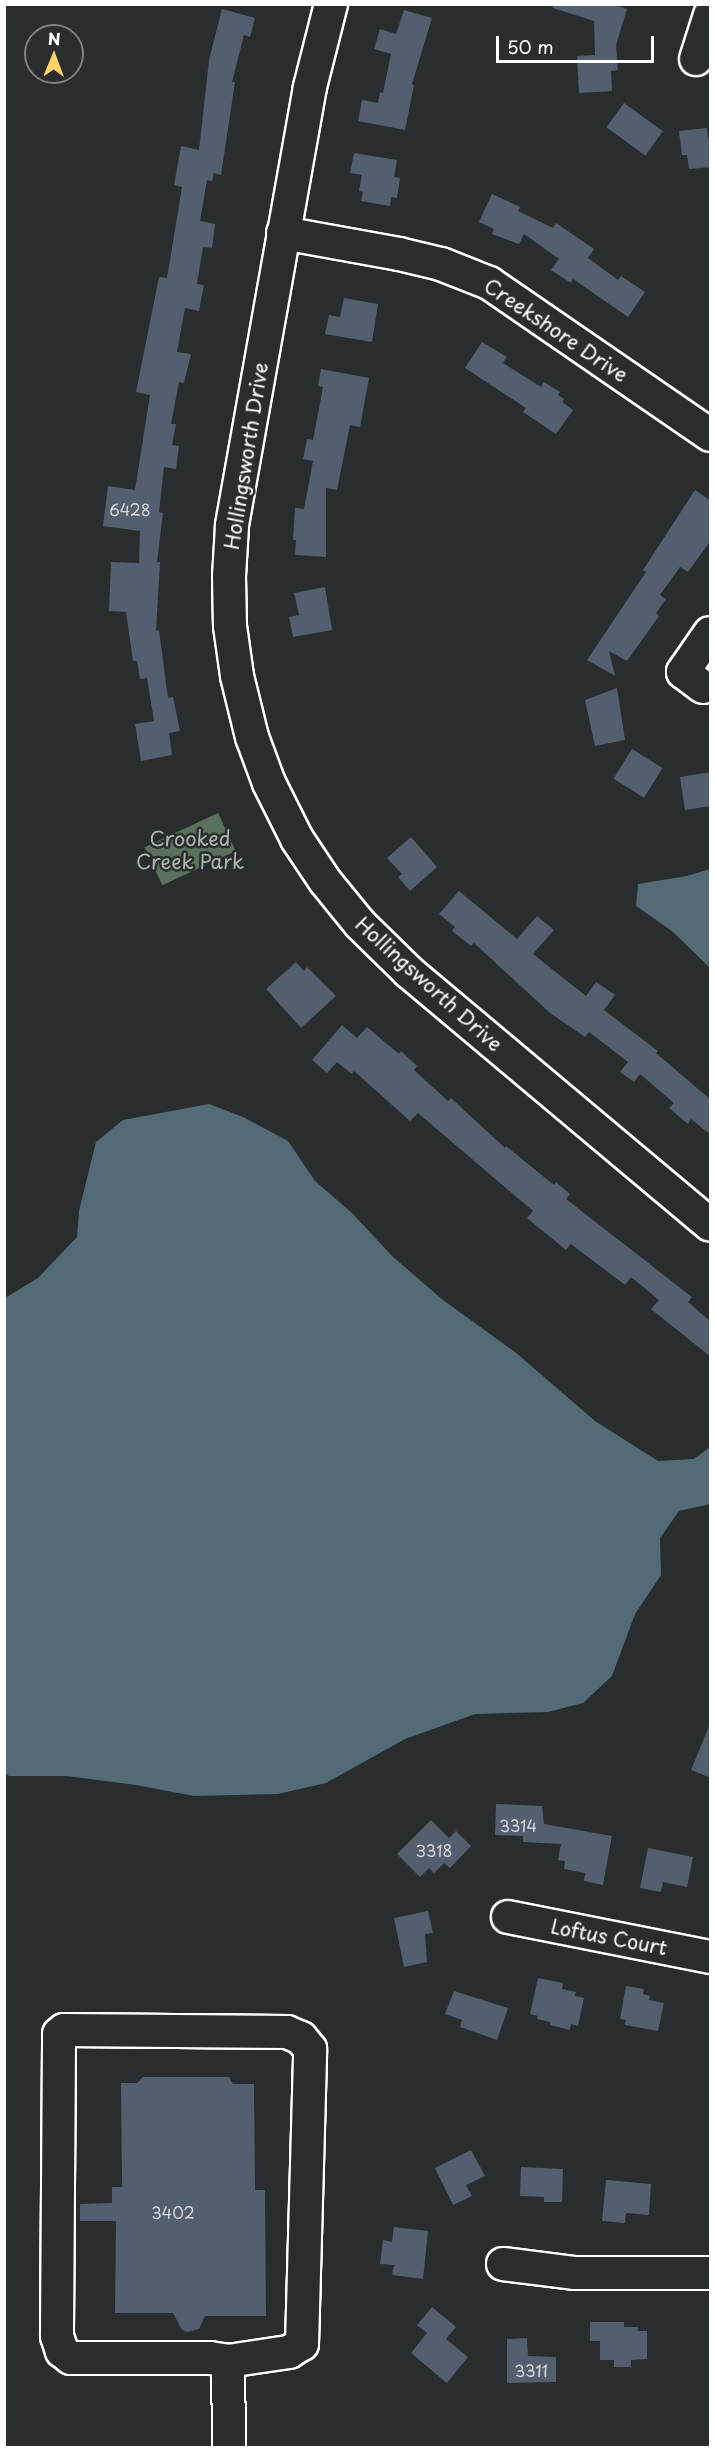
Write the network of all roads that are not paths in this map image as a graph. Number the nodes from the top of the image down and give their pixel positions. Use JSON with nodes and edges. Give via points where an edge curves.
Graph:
{"nodes":[{"id":1,"x":331,"y":4,"type":"edge"},
{"id":2,"x":711,"y":15,"type":"edge"},
{"id":3,"x":696,"y":59,"type":"dead end"},
{"id":4,"x":284,"y":233,"type":"junction"},
{"id":5,"x":711,"y":435,"type":"edge"},
{"id":6,"x":711,"y":633,"type":"edge"},
{"id":7,"x":703,"y":687,"type":"dead end"},
{"id":8,"x":711,"y":1225,"type":"edge"},
{"id":9,"x":508,"y":1917,"type":"dead end"},
{"id":10,"x":711,"y":1957,"type":"edge"},
{"id":11,"x":503,"y":2264,"type":"dead end"},
{"id":12,"x":711,"y":2273,"type":"edge"},
{"id":13,"x":228,"y":2361,"type":"junction"},
{"id":14,"x":230,"y":2448,"type":"edge"}],
"edges":[{"from":1,"to":4,"type":"street","name":"Hollingsworth Drive","via":[[312,73]]},
{"from":2,"to":3,"type":"street"},
{"from":4,"to":5,"type":"street","name":"Creekshore Drive","via":[[399,254],[482,279]]},
{"from":4,"to":8,"type":"street","name":"Hollingsworth Drive","via":[[234,513],[229,576],[237,676],[252,737],[269,783],[307,855],[336,896],[382,947]]},
{"from":6,"to":7,"type":"street","via":[[683,672]]},
{"from":9,"to":10,"type":"street","name":"Loftus Court"},
{"from":11,"to":12,"type":"street","via":[[575,2273]]},
{"from":13,"to":13,"type":"street","via":[[71,2358],[62,2351],[57,2336],[59,2034],[70,2028],[288,2032],[301,2038],[310,2049],[302,2344],[290,2352]]},
{"from":13,"to":14,"type":"street"}]}
